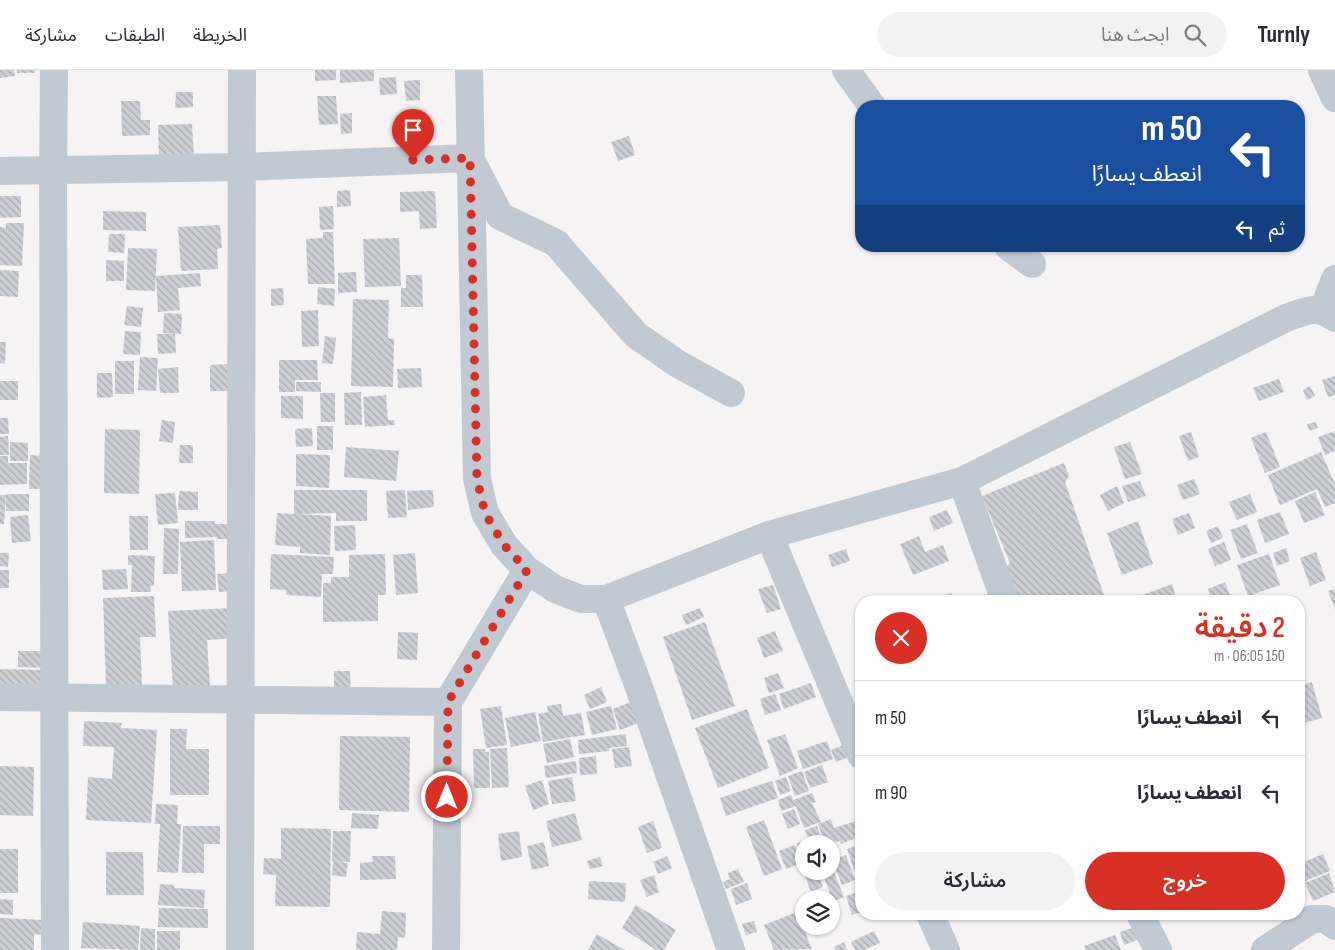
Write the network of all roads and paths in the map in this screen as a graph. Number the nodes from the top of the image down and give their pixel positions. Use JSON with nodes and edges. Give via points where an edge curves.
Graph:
{"nodes":[{"id":1,"x":54,"y":70,"type":"edge"},
{"id":2,"x":242,"y":70,"type":"edge"},
{"id":3,"x":469,"y":70,"type":"edge"},
{"id":4,"x":846,"y":70,"type":"edge"},
{"id":5,"x":1322,"y":70,"type":"edge"},
{"id":6,"x":1335,"y":98,"type":"edge"},
{"id":7,"x":868,"y":100,"type":"edge"},
{"id":8,"x":470,"y":158,"type":"junction"},
{"id":9,"x":241,"y":167,"type":"junction"},
{"id":10,"x":53,"y":170,"type":"junction"},
{"id":11,"x":0,"y":171,"type":"edge"},
{"id":12,"x":1016,"y":252,"type":"edge"},
{"id":13,"x":1032,"y":264,"type":"dead end"},
{"id":14,"x":1335,"y":279,"type":"edge"},
{"id":15,"x":1329,"y":314,"type":"edge"},
{"id":16,"x":731,"y":392,"type":"dead end"},
{"id":17,"x":962,"y":481,"type":"junction"},
{"id":18,"x":769,"y":535,"type":"junction"},
{"id":19,"x":527,"y":570,"type":"junction"},
{"id":20,"x":1002,"y":595,"type":"edge"},
{"id":21,"x":606,"y":599,"type":"junction"},
{"id":22,"x":0,"y":697,"type":"edge"},
{"id":23,"x":53,"y":698,"type":"junction"},
{"id":24,"x":241,"y":699,"type":"junction"},
{"id":25,"x":448,"y":702,"type":"junction"},
{"id":26,"x":855,"y":740,"type":"edge"},
{"id":27,"x":933,"y":920,"type":"edge"},
{"id":28,"x":1143,"y":920,"type":"edge"},
{"id":29,"x":1335,"y":926,"type":"edge"},
{"id":30,"x":55,"y":950,"type":"edge"},
{"id":31,"x":240,"y":950,"type":"edge"},
{"id":32,"x":446,"y":950,"type":"edge"},
{"id":33,"x":731,"y":950,"type":"edge"},
{"id":34,"x":946,"y":950,"type":"edge"},
{"id":35,"x":1158,"y":950,"type":"edge"},
{"id":36,"x":1265,"y":950,"type":"edge"}],
"edges":[{"from":1,"to":10,"type":"street"},
{"from":2,"to":9,"type":"street"},
{"from":3,"to":8,"type":"street"},
{"from":4,"to":7,"type":"street"},
{"from":5,"to":6,"type":"street"},
{"from":8,"to":9,"type":"street"},
{"from":8,"to":16,"type":"street","via":[[500,216],[556,243],[636,335],[678,364]]},
{"from":8,"to":19,"type":"street","via":[[477,479],[485,513],[504,545]]},
{"from":9,"to":10,"type":"street"},
{"from":9,"to":24,"type":"street"},
{"from":10,"to":11,"type":"street"},
{"from":10,"to":23,"type":"street"},
{"from":12,"to":13,"type":"street"},
{"from":14,"to":15,"type":"street"},
{"from":15,"to":17,"type":"street","via":[[1312,309],[1286,318]]},
{"from":17,"to":18,"type":"street"},
{"from":17,"to":20,"type":"street"},
{"from":18,"to":21,"type":"street"},
{"from":18,"to":26,"type":"street"},
{"from":19,"to":21,"type":"street","via":[[555,589],[581,599]]},
{"from":19,"to":25,"type":"street"},
{"from":21,"to":33,"type":"street"},
{"from":22,"to":23,"type":"street"},
{"from":23,"to":24,"type":"street"},
{"from":23,"to":30,"type":"street"},
{"from":24,"to":25,"type":"street"},
{"from":24,"to":31,"type":"street"},
{"from":25,"to":32,"type":"street"},
{"from":27,"to":34,"type":"street"},
{"from":28,"to":35,"type":"street"},
{"from":29,"to":36,"type":"street","via":[[1326,919],[1312,919]]}]}
